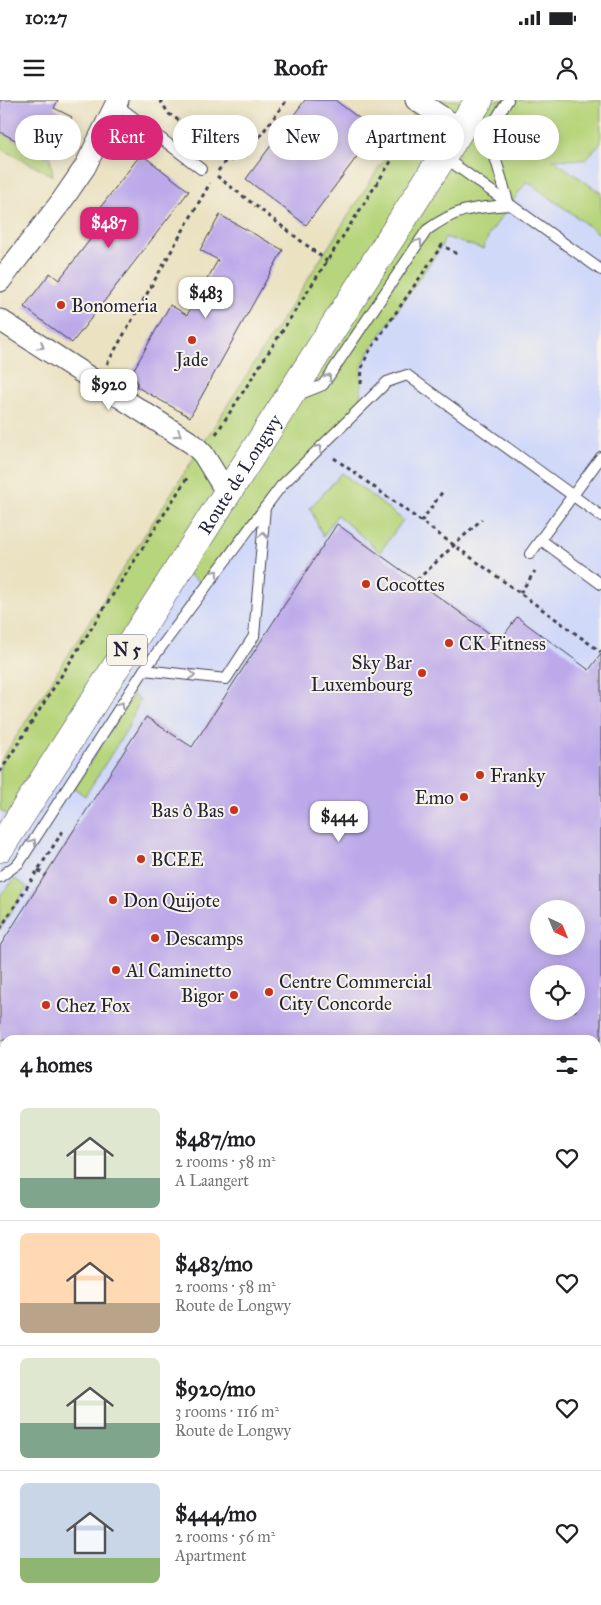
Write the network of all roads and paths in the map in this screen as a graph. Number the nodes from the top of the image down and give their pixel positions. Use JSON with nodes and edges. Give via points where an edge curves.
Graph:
{"nodes":[{"id":1,"x":160,"y":100,"type":"edge"},
{"id":2,"x":287,"y":100,"type":"edge"},
{"id":3,"x":479,"y":100,"type":"edge"},
{"id":4,"x":508,"y":100,"type":"edge"},
{"id":5,"x":117,"y":102,"type":"edge"},
{"id":6,"x":421,"y":103,"type":"edge"},
{"id":7,"x":439,"y":115,"type":"edge"},
{"id":8,"x":464,"y":123,"type":"edge"},
{"id":9,"x":440,"y":160,"type":"edge"},
{"id":10,"x":448,"y":160,"type":"edge"},
{"id":11,"x":225,"y":162,"type":"junction"},
{"id":12,"x":201,"y":169,"type":"dead end"},
{"id":13,"x":215,"y":175,"type":"junction"},
{"id":14,"x":509,"y":205,"type":"junction"},
{"id":15,"x":327,"y":261,"type":"junction"},
{"id":16,"x":601,"y":270,"type":"edge"},
{"id":17,"x":0,"y":281,"type":"edge"},
{"id":18,"x":0,"y":320,"type":"edge"},
{"id":19,"x":107,"y":364,"type":"dead end"},
{"id":20,"x":287,"y":400,"type":"junction"},
{"id":21,"x":203,"y":454,"type":"junction"},
{"id":22,"x":329,"y":455,"type":"dead end"},
{"id":23,"x":601,"y":457,"type":"edge"},
{"id":24,"x":443,"y":491,"type":"dead end"},
{"id":25,"x":227,"y":493,"type":"junction"},
{"id":26,"x":573,"y":495,"type":"junction"},
{"id":27,"x":265,"y":507,"type":"junction"},
{"id":28,"x":601,"y":516,"type":"edge"},
{"id":29,"x":482,"y":519,"type":"dead end"},
{"id":30,"x":421,"y":522,"type":"junction"},
{"id":31,"x":541,"y":540,"type":"junction"},
{"id":32,"x":454,"y":546,"type":"junction"},
{"id":33,"x":530,"y":554,"type":"dead end"},
{"id":34,"x":417,"y":580,"type":"dead end"},
{"id":35,"x":601,"y":584,"type":"edge"},
{"id":36,"x":601,"y":643,"type":"edge"},
{"id":37,"x":597,"y":649,"type":"junction"},
{"id":38,"x":601,"y":652,"type":"edge"},
{"id":39,"x":144,"y":670,"type":"junction"},
{"id":40,"x":0,"y":772,"type":"edge"},
{"id":41,"x":0,"y":848,"type":"edge"},
{"id":42,"x":38,"y":870,"type":"dead end"},
{"id":43,"x":45,"y":875,"type":"dead end"},
{"id":44,"x":0,"y":877,"type":"edge"}],
"edges":[{"from":1,"to":11,"type":"path","via":[[169,114],[192,129],[198,141]]},
{"from":2,"to":11,"type":"path","via":[[245,156]]},
{"from":3,"to":8,"type":"main road","name":"Route de Longwy","number":"N 5"},
{"from":4,"to":14,"type":"lane","via":[[494,122],[491,143]]},
{"from":5,"to":12,"type":"lane"},
{"from":5,"to":17,"type":"street","via":[[85,167]]},
{"from":6,"to":7,"type":"street"},
{"from":6,"to":15,"type":"path"},
{"from":9,"to":20,"type":"main road","name":"Route de Longwy","number":"N 5"},
{"from":10,"to":14,"type":"lane"},
{"from":11,"to":13,"type":"path"},
{"from":13,"to":15,"type":"path"},
{"from":13,"to":19,"type":"path"},
{"from":14,"to":16,"type":"lane"},
{"from":20,"to":14,"type":"lane","one_way":true,"via":[[322,385],[427,230],[466,208]]},
{"from":15,"to":21,"type":"path"},
{"from":18,"to":21,"type":"street","one_way":true,"via":[[126,391]]},
{"from":20,"to":25,"type":"main road","name":"Route de Longwy","number":"N 5"},
{"from":21,"to":25,"type":"street"},
{"from":21,"to":40,"type":"path"},
{"from":22,"to":30,"type":"path"},
{"from":23,"to":26,"type":"lane"},
{"from":24,"to":30,"type":"path"},
{"from":25,"to":41,"type":"main road","name":"Route de Longwy","number":"N 5"},
{"from":27,"to":26,"type":"lane","one_way":true,"via":[[281,486],[387,382],[407,375]]},
{"from":26,"to":28,"type":"lane"},
{"from":26,"to":31,"type":"lane"},
{"from":39,"to":27,"type":"lane","one_way":true},
{"from":39,"to":27,"type":"lane","one_way":true,"via":[[226,679],[254,636]]},
{"from":29,"to":32,"type":"path"},
{"from":30,"to":32,"type":"path"},
{"from":31,"to":33,"type":"lane"},
{"from":31,"to":35,"type":"lane"},
{"from":32,"to":34,"type":"path"},
{"from":32,"to":37,"type":"path"},
{"from":36,"to":37,"type":"path"},
{"from":37,"to":38,"type":"path"},
{"from":44,"to":39,"type":"lane","one_way":true,"via":[[19,863]]},
{"from":42,"to":43,"type":"path"}]}
